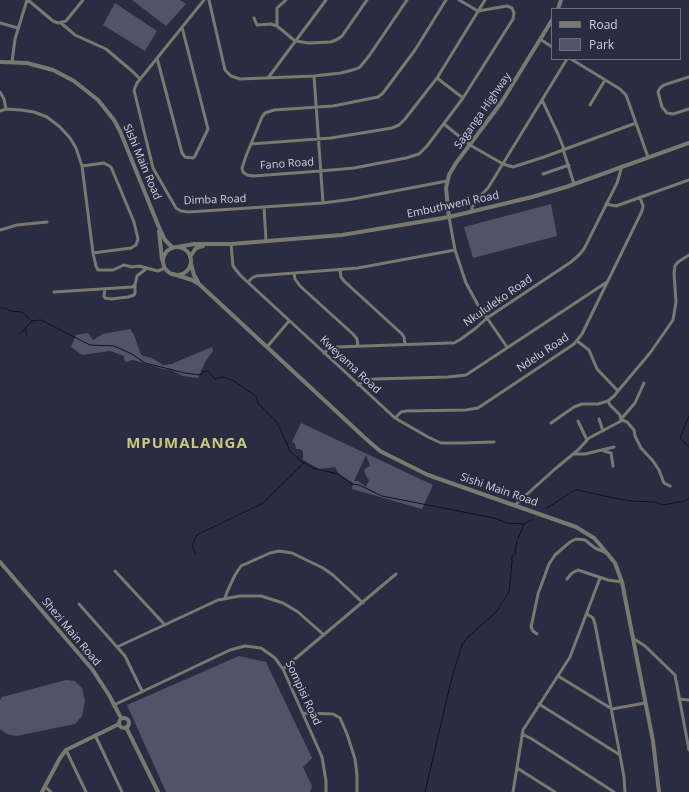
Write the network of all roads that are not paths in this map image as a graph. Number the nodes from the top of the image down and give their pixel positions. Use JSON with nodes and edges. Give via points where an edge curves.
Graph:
{"nodes":[{"id":1,"x":27,"y":0,"type":"edge"},
{"id":2,"x":83,"y":0,"type":"edge"},
{"id":3,"x":204,"y":0,"type":"edge"},
{"id":4,"x":209,"y":0,"type":"edge"},
{"id":5,"x":286,"y":0,"type":"edge"},
{"id":6,"x":326,"y":0,"type":"edge"},
{"id":7,"x":367,"y":0,"type":"edge"},
{"id":8,"x":407,"y":0,"type":"edge"},
{"id":9,"x":446,"y":0,"type":"edge"},
{"id":10,"x":459,"y":0,"type":"edge"},
{"id":11,"x":485,"y":0,"type":"edge"},
{"id":12,"x":478,"y":11,"type":"junction"},
{"id":13,"x":254,"y":18,"type":"dead end"},
{"id":14,"x":551,"y":22,"type":"edge"},
{"id":15,"x":0,"y":23,"type":"edge"},
{"id":16,"x":61,"y":23,"type":"junction"},
{"id":17,"x":277,"y":26,"type":"junction"},
{"id":18,"x":182,"y":27,"type":"junction"},
{"id":19,"x":18,"y":28,"type":"junction"},
{"id":20,"x":540,"y":39,"type":"junction"},
{"id":21,"x":295,"y":41,"type":"junction"},
{"id":22,"x":551,"y":46,"type":"edge"},
{"id":23,"x":157,"y":58,"type":"junction"},
{"id":24,"x":566,"y":60,"type":"edge"},
{"id":25,"x":573,"y":60,"type":"edge"},
{"id":26,"x":0,"y":62,"type":"edge"},
{"id":27,"x":12,"y":62,"type":"junction"},
{"id":28,"x":314,"y":76,"type":"junction"},
{"id":29,"x":689,"y":77,"type":"edge"},
{"id":30,"x":268,"y":78,"type":"junction"},
{"id":31,"x":437,"y":78,"type":"junction"},
{"id":32,"x":140,"y":79,"type":"junction"},
{"id":33,"x":605,"y":80,"type":"junction"},
{"id":34,"x":0,"y":92,"type":"edge"},
{"id":35,"x":463,"y":98,"type":"junction"},
{"id":36,"x":542,"y":100,"type":"junction"},
{"id":37,"x":590,"y":105,"type":"dead end"},
{"id":38,"x":317,"y":108,"type":"junction"},
{"id":39,"x":689,"y":109,"type":"edge"},
{"id":40,"x":6,"y":110,"type":"junction"},
{"id":41,"x":0,"y":111,"type":"edge"},
{"id":42,"x":636,"y":123,"type":"junction"},
{"id":43,"x":444,"y":124,"type":"junction"},
{"id":44,"x":318,"y":140,"type":"junction"},
{"id":45,"x":689,"y":143,"type":"edge"},
{"id":46,"x":251,"y":144,"type":"junction"},
{"id":47,"x":470,"y":145,"type":"junction"},
{"id":48,"x":564,"y":149,"type":"junction"},
{"id":49,"x":648,"y":157,"type":"junction"},
{"id":50,"x":503,"y":164,"type":"junction"},
{"id":51,"x":569,"y":165,"type":"junction"},
{"id":52,"x":82,"y":166,"type":"junction"},
{"id":53,"x":622,"y":166,"type":"junction"},
{"id":54,"x":320,"y":171,"type":"junction"},
{"id":55,"x":544,"y":174,"type":"dead end"},
{"id":56,"x":689,"y":180,"type":"edge"},
{"id":57,"x":447,"y":181,"type":"junction"},
{"id":58,"x":574,"y":184,"type":"junction"},
{"id":59,"x":640,"y":197,"type":"junction"},
{"id":60,"x":323,"y":203,"type":"junction"},
{"id":61,"x":606,"y":204,"type":"junction"},
{"id":62,"x":264,"y":207,"type":"junction"},
{"id":63,"x":472,"y":211,"type":"junction"},
{"id":64,"x":449,"y":216,"type":"junction"},
{"id":65,"x":47,"y":222,"type":"dead end"},
{"id":66,"x":158,"y":225,"type":"junction"},
{"id":67,"x":0,"y":230,"type":"edge"},
{"id":68,"x":266,"y":241,"type":"junction"},
{"id":69,"x":211,"y":244,"type":"junction"},
{"id":70,"x":231,"y":244,"type":"junction"},
{"id":71,"x":175,"y":248,"type":"junction"},
{"id":72,"x":455,"y":250,"type":"junction"},
{"id":73,"x":93,"y":253,"type":"junction"},
{"id":74,"x":689,"y":255,"type":"edge"},
{"id":75,"x":190,"y":256,"type":"junction"},
{"id":76,"x":191,"y":262,"type":"junction"},
{"id":77,"x":163,"y":263,"type":"junction"},
{"id":78,"x":147,"y":268,"type":"junction"},
{"id":79,"x":165,"y":268,"type":"junction"},
{"id":80,"x":340,"y":270,"type":"junction"},
{"id":81,"x":294,"y":273,"type":"junction"},
{"id":82,"x":174,"y":274,"type":"junction"},
{"id":83,"x":248,"y":282,"type":"junction"},
{"id":84,"x":607,"y":282,"type":"junction"},
{"id":85,"x":200,"y":284,"type":"junction"},
{"id":86,"x":135,"y":285,"type":"junction"},
{"id":87,"x":105,"y":289,"type":"junction"},
{"id":88,"x":54,"y":292,"type":"dead end"},
{"id":89,"x":487,"y":318,"type":"junction"},
{"id":90,"x":290,"y":321,"type":"junction"},
{"id":91,"x":577,"y":341,"type":"junction"},
{"id":92,"x":405,"y":344,"type":"junction"},
{"id":93,"x":358,"y":346,"type":"junction"},
{"id":94,"x":267,"y":347,"type":"junction"},
{"id":95,"x":507,"y":347,"type":"junction"},
{"id":96,"x":324,"y":353,"type":"junction"},
{"id":97,"x":644,"y":383,"type":"dead end"},
{"id":98,"x":358,"y":385,"type":"junction"},
{"id":99,"x":618,"y":391,"type":"junction"},
{"id":100,"x":608,"y":400,"type":"junction"},
{"id":101,"x":396,"y":418,"type":"junction"},
{"id":102,"x":599,"y":419,"type":"dead end"},
{"id":103,"x":622,"y":419,"type":"junction"},
{"id":104,"x":578,"y":421,"type":"dead end"},
{"id":105,"x":551,"y":423,"type":"dead end"},
{"id":106,"x":603,"y":431,"type":"junction"},
{"id":107,"x":588,"y":440,"type":"junction"},
{"id":108,"x":494,"y":442,"type":"dead end"},
{"id":109,"x":614,"y":447,"type":"dead end"},
{"id":110,"x":602,"y":450,"type":"junction"},
{"id":111,"x":573,"y":454,"type":"junction"},
{"id":112,"x":614,"y":466,"type":"dead end"},
{"id":113,"x":670,"y":486,"type":"dead end"},
{"id":114,"x":515,"y":505,"type":"junction"},
{"id":115,"x":608,"y":554,"type":"junction"},
{"id":116,"x":0,"y":562,"type":"edge"},
{"id":117,"x":115,"y":571,"type":"dead end"},
{"id":118,"x":396,"y":574,"type":"dead end"},
{"id":119,"x":600,"y":578,"type":"junction"},
{"id":120,"x":567,"y":579,"type":"dead end"},
{"id":121,"x":622,"y":582,"type":"junction"},
{"id":122,"x":225,"y":598,"type":"junction"},
{"id":123,"x":364,"y":603,"type":"junction"},
{"id":124,"x":79,"y":604,"type":"dead end"},
{"id":125,"x":587,"y":614,"type":"junction"},
{"id":126,"x":164,"y":625,"type":"junction"},
{"id":127,"x":537,"y":634,"type":"dead end"},
{"id":128,"x":324,"y":636,"type":"junction"},
{"id":129,"x":634,"y":639,"type":"junction"},
{"id":130,"x":117,"y":647,"type":"junction"},
{"id":131,"x":283,"y":669,"type":"junction"},
{"id":132,"x":558,"y":676,"type":"junction"},
{"id":133,"x":142,"y":691,"type":"junction"},
{"id":134,"x":679,"y":699,"type":"junction"},
{"id":135,"x":689,"y":700,"type":"edge"},
{"id":136,"x":645,"y":703,"type":"junction"},
{"id":137,"x":539,"y":704,"type":"junction"},
{"id":138,"x":114,"y":705,"type":"junction"},
{"id":139,"x":612,"y":709,"type":"junction"},
{"id":140,"x":302,"y":713,"type":"junction"},
{"id":141,"x":121,"y":718,"type":"junction"},
{"id":142,"x":119,"y":724,"type":"junction"},
{"id":143,"x":126,"y":727,"type":"junction"},
{"id":144,"x":522,"y":734,"type":"junction"},
{"id":145,"x":95,"y":735,"type":"junction"},
{"id":146,"x":66,"y":750,"type":"junction"},
{"id":147,"x":689,"y":750,"type":"edge"},
{"id":148,"x":620,"y":755,"type":"junction"},
{"id":149,"x":517,"y":768,"type":"junction"},
{"id":150,"x":45,"y":787,"type":"junction"},
{"id":151,"x":42,"y":792,"type":"edge"},
{"id":152,"x":50,"y":792,"type":"edge"},
{"id":153,"x":86,"y":792,"type":"edge"},
{"id":154,"x":122,"y":792,"type":"edge"},
{"id":155,"x":158,"y":792,"type":"edge"},
{"id":156,"x":326,"y":792,"type":"edge"},
{"id":157,"x":357,"y":792,"type":"edge"},
{"id":158,"x":514,"y":792,"type":"edge"},
{"id":159,"x":556,"y":792,"type":"edge"},
{"id":160,"x":614,"y":792,"type":"edge"},
{"id":161,"x":625,"y":792,"type":"edge"},
{"id":162,"x":659,"y":792,"type":"edge"}],
"edges":[{"from":1,"to":16,"type":"street","via":[[53,21]]},
{"from":1,"to":19,"type":"street"},
{"from":2,"to":16,"type":"street","via":[[66,21]]},
{"from":3,"to":18,"type":"street","name":"Dimba Road"},
{"from":4,"to":30,"type":"street","via":[[227,73],[240,79]]},
{"from":5,"to":17,"type":"street","via":[[277,8]]},
{"from":6,"to":21,"type":"street"},
{"from":7,"to":21,"type":"street","via":[[338,39],[324,43]]},
{"from":8,"to":28,"type":"street","via":[[360,67],[350,72]]},
{"from":9,"to":38,"type":"street","name":"Fano Road","via":[[415,50],[381,95],[375,99]]},
{"from":10,"to":12,"type":"street"},
{"from":11,"to":12,"type":"street"},
{"from":12,"to":31,"type":"street"},
{"from":12,"to":35,"type":"street","name":"Fano Road","via":[[503,6],[512,8],[514,13],[513,19]]},
{"from":13,"to":17,"type":"street","via":[[257,25]]},
{"from":14,"to":20,"type":"street","name":"Saganga Highway"},
{"from":15,"to":19,"type":"street"},
{"from":16,"to":32,"type":"street","via":[[75,35],[106,49]]},
{"from":17,"to":21,"type":"street"},
{"from":18,"to":23,"type":"street","name":"Dimba Road"},
{"from":18,"to":23,"type":"street","via":[[208,129],[193,158],[182,154]]},
{"from":19,"to":27,"type":"street"},
{"from":20,"to":22,"type":"street"},
{"from":20,"to":47,"type":"street","name":"Saganga Highway","via":[[501,103]]},
{"from":21,"to":30,"type":"street"},
{"from":23,"to":32,"type":"street","name":"Dimba Road"},
{"from":24,"to":36,"type":"street"},
{"from":25,"to":33,"type":"street"},
{"from":26,"to":27,"type":"street","name":"Sishi Main Road"},
{"from":27,"to":66,"type":"street","name":"Sishi Main Road","via":[[53,70],[74,81],[98,100],[120,131]]},
{"from":28,"to":30,"type":"street"},
{"from":28,"to":38,"type":"street"},
{"from":29,"to":39,"type":"street","via":[[664,85],[660,88],[658,96],[667,113],[673,114]]},
{"from":31,"to":35,"type":"street"},
{"from":31,"to":44,"type":"street","via":[[399,125]]},
{"from":32,"to":62,"type":"street","name":"Dimba Road","via":[[134,94],[150,159],[176,208],[189,212]]},
{"from":33,"to":37,"type":"street"},
{"from":33,"to":42,"type":"street","via":[[626,95]]},
{"from":34,"to":40,"type":"street"},
{"from":35,"to":43,"type":"street","name":"Fano Road"},
{"from":36,"to":48,"type":"street"},
{"from":36,"to":50,"type":"street"},
{"from":38,"to":44,"type":"street"},
{"from":38,"to":46,"type":"street","name":"Fano Road","via":[[268,111],[262,117]]},
{"from":40,"to":41,"type":"street"},
{"from":40,"to":52,"type":"street","via":[[34,112],[47,117],[70,138]]},
{"from":42,"to":48,"type":"street"},
{"from":42,"to":49,"type":"street"},
{"from":43,"to":47,"type":"street"},
{"from":43,"to":54,"type":"street","name":"Fano Road","via":[[427,146],[415,156],[354,168]]},
{"from":44,"to":46,"type":"street"},
{"from":44,"to":54,"type":"street"},
{"from":45,"to":49,"type":"street","name":"Embuthweni Road"},
{"from":46,"to":54,"type":"street","name":"Fano Road","via":[[242,168],[247,175]]},
{"from":47,"to":50,"type":"street"},
{"from":47,"to":57,"type":"street","name":"Saganga Highway"},
{"from":48,"to":50,"type":"street","via":[[516,166]]},
{"from":48,"to":51,"type":"street"},
{"from":49,"to":53,"type":"street","name":"Embuthweni Road"},
{"from":50,"to":63,"type":"street","via":[[488,188],[472,206]]},
{"from":51,"to":55,"type":"street"},
{"from":51,"to":58,"type":"street"},
{"from":52,"to":73,"type":"street"},
{"from":52,"to":73,"type":"street","via":[[104,163],[111,167],[138,234],[138,242],[134,247]]},
{"from":53,"to":58,"type":"street","name":"Embuthweni Road"},
{"from":53,"to":61,"type":"street","name":"Nkululeko Road"},
{"from":54,"to":60,"type":"street"},
{"from":56,"to":59,"type":"street"},
{"from":57,"to":60,"type":"street","name":"Dimba Road","via":[[354,200]]},
{"from":57,"to":64,"type":"street","name":"Saganga Highway"},
{"from":58,"to":63,"type":"street","name":"Embuthweni Road"},
{"from":59,"to":61,"type":"street","via":[[616,206]]},
{"from":59,"to":84,"type":"street","name":"Ndelu Road","via":[[642,211]]},
{"from":60,"to":62,"type":"street","name":"Dimba Road"},
{"from":61,"to":89,"type":"street","name":"Nkululeko Road","via":[[579,255]]},
{"from":62,"to":68,"type":"street"},
{"from":63,"to":64,"type":"street","name":"Embuthweni Road"},
{"from":64,"to":68,"type":"street","name":"Embuthweni Road","via":[[362,232]]},
{"from":64,"to":72,"type":"street"},
{"from":65,"to":67,"type":"street","via":[[17,225]]},
{"from":66,"to":71,"type":"street","name":"Sishi Main Road","via":[[165,240]]},
{"from":66,"to":77,"type":"street","name":"Sishi Main Road"},
{"from":68,"to":70,"type":"street","name":"Embuthweni Road"},
{"from":69,"to":70,"type":"street","name":"Embuthweni Road"},
{"from":69,"to":71,"type":"street","name":"Embuthweni Road"},
{"from":69,"to":75,"type":"street","name":"Embuthweni Road","via":[[196,248]]},
{"from":70,"to":83,"type":"street","name":"Kweyama Road","via":[[234,266]]},
{"from":71,"to":75,"type":"street","via":[[185,250]]},
{"from":71,"to":77,"type":"street","via":[[166,254]]},
{"from":72,"to":80,"type":"street"},
{"from":72,"to":89,"type":"street","via":[[466,284]]},
{"from":73,"to":78,"type":"street","via":[[98,270],[112,270],[124,265]]},
{"from":74,"to":99,"type":"street","via":[[678,262],[674,273],[676,302],[673,320],[655,347]]},
{"from":75,"to":76,"type":"street"},
{"from":76,"to":82,"type":"street","via":[[183,274]]},
{"from":76,"to":85,"type":"street","name":"Sishi Main Road","via":[[194,275]]},
{"from":77,"to":79,"type":"street"},
{"from":78,"to":79,"type":"street"},
{"from":78,"to":86,"type":"street","via":[[137,276]]},
{"from":79,"to":82,"type":"street"},
{"from":80,"to":81,"type":"street"},
{"from":80,"to":92,"type":"street","via":[[344,281],[402,334]]},
{"from":81,"to":83,"type":"street","via":[[256,276]]},
{"from":81,"to":93,"type":"street","via":[[300,286],[353,334]]},
{"from":82,"to":85,"type":"street","name":"Sishi Main Road"},
{"from":83,"to":90,"type":"street","name":"Kweyama Road"},
{"from":84,"to":91,"type":"street","name":"Ndelu Road"},
{"from":84,"to":95,"type":"street"},
{"from":85,"to":94,"type":"street","name":"Sishi Main Road"},
{"from":86,"to":87,"type":"street"},
{"from":86,"to":87,"type":"street","via":[[134,295],[128,297],[106,298]]},
{"from":87,"to":88,"type":"street"},
{"from":89,"to":92,"type":"street","name":"Nkululeko Road","via":[[454,343]]},
{"from":89,"to":95,"type":"street"},
{"from":90,"to":94,"type":"street"},
{"from":90,"to":96,"type":"street","name":"Kweyama Road"},
{"from":91,"to":99,"type":"street","via":[[589,350],[597,369]]},
{"from":91,"to":101,"type":"street","name":"Ndelu Road","via":[[478,408],[406,411]]},
{"from":92,"to":93,"type":"street","name":"Nkululeko Road"},
{"from":93,"to":96,"type":"street","name":"Nkululeko Road","via":[[334,348]]},
{"from":94,"to":114,"type":"street","name":"Sishi Main Road","via":[[380,450],[418,471]]},
{"from":95,"to":98,"type":"street","via":[[466,375],[375,379],[365,380]]},
{"from":96,"to":98,"type":"street","name":"Kweyama Road"},
{"from":97,"to":103,"type":"street","via":[[635,403]]},
{"from":98,"to":101,"type":"street","name":"Kweyama Road"},
{"from":99,"to":100,"type":"street"},
{"from":100,"to":103,"type":"street"},
{"from":100,"to":105,"type":"street","via":[[574,407]]},
{"from":101,"to":108,"type":"street","name":"Kweyama Road","via":[[441,443]]},
{"from":102,"to":106,"type":"street"},
{"from":103,"to":106,"type":"street"},
{"from":103,"to":113,"type":"street","via":[[634,430],[635,436],[659,470],[664,483]]},
{"from":104,"to":107,"type":"street"},
{"from":106,"to":107,"type":"street"},
{"from":107,"to":111,"type":"street"},
{"from":109,"to":110,"type":"street"},
{"from":110,"to":111,"type":"street"},
{"from":110,"to":112,"type":"street","via":[[611,453]]},
{"from":111,"to":114,"type":"street"},
{"from":114,"to":115,"type":"street","name":"Sishi Main Road","via":[[586,532]]},
{"from":115,"to":121,"type":"street","name":"Sishi Main Road"},
{"from":115,"to":127,"type":"street","via":[[585,540],[576,539],[555,555],[538,594],[531,627]]},
{"from":116,"to":138,"type":"street","name":"Shezi Main Road","via":[[92,669]]},
{"from":117,"to":126,"type":"street"},
{"from":118,"to":123,"type":"street"},
{"from":119,"to":120,"type":"street","via":[[578,570]]},
{"from":119,"to":121,"type":"street"},
{"from":119,"to":125,"type":"street"},
{"from":121,"to":129,"type":"street","name":"Sishi Main Road"},
{"from":122,"to":123,"type":"street","via":[[241,566],[279,551],[292,553],[323,568]]},
{"from":122,"to":126,"type":"street"},
{"from":122,"to":128,"type":"street","via":[[253,596],[283,603],[298,612]]},
{"from":123,"to":128,"type":"street"},
{"from":124,"to":130,"type":"street"},
{"from":125,"to":132,"type":"street","via":[[570,657]]},
{"from":125,"to":139,"type":"street","via":[[593,618],[595,624]]},
{"from":126,"to":130,"type":"street"},
{"from":128,"to":131,"type":"street"},
{"from":129,"to":134,"type":"street","via":[[673,672]]},
{"from":129,"to":136,"type":"street","name":"Sishi Main Road"},
{"from":130,"to":133,"type":"street","via":[[129,662]]},
{"from":131,"to":133,"type":"street","name":"Sompisi Road","via":[[275,658],[264,650],[252,646],[238,647]]},
{"from":131,"to":140,"type":"street","name":"Sompisi Road"},
{"from":132,"to":137,"type":"street"},
{"from":132,"to":139,"type":"street"},
{"from":133,"to":138,"type":"street","name":"Sompisi Road"},
{"from":134,"to":135,"type":"street"},
{"from":134,"to":147,"type":"street"},
{"from":136,"to":139,"type":"street"},
{"from":136,"to":162,"type":"street","name":"Sishi Main Road","via":[[656,759]]},
{"from":137,"to":144,"type":"street"},
{"from":137,"to":148,"type":"street"},
{"from":138,"to":141,"type":"street","name":"Shezi Main Road"},
{"from":139,"to":148,"type":"street"},
{"from":140,"to":156,"type":"street","name":"Sompisi Road","via":[[322,757]]},
{"from":140,"to":157,"type":"street","via":[[333,714],[340,718],[355,759]]},
{"from":141,"to":142,"type":"street"},
{"from":141,"to":143,"type":"street","via":[[128,721]]},
{"from":142,"to":143,"type":"street"},
{"from":142,"to":145,"type":"street"},
{"from":143,"to":155,"type":"street"},
{"from":144,"to":149,"type":"street"},
{"from":144,"to":160,"type":"street"},
{"from":145,"to":146,"type":"street"},
{"from":145,"to":154,"type":"street"},
{"from":146,"to":150,"type":"street"},
{"from":146,"to":153,"type":"street"},
{"from":148,"to":161,"type":"street"},
{"from":149,"to":158,"type":"street"},
{"from":149,"to":159,"type":"street"},
{"from":150,"to":151,"type":"street"},
{"from":150,"to":152,"type":"street"}]}
